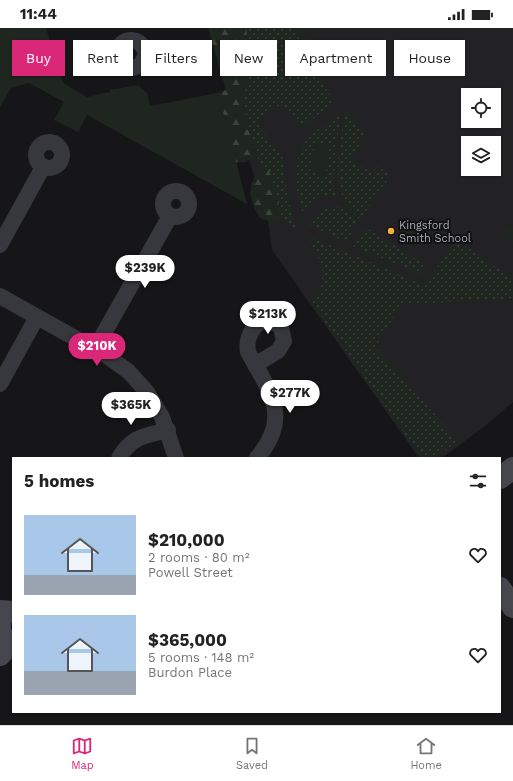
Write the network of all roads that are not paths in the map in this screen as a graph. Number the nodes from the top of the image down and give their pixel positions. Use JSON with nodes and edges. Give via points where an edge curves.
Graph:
{"nodes":[{"id":1,"x":43,"y":167,"type":"dead end"},
{"id":2,"x":170,"y":216,"type":"dead end"},
{"id":3,"x":0,"y":245,"type":"edge"},
{"id":4,"x":0,"y":296,"type":"edge"},
{"id":5,"x":37,"y":317,"type":"junction"},
{"id":6,"x":95,"y":349,"type":"junction"},
{"id":7,"x":255,"y":365,"type":"dead end"},
{"id":8,"x":0,"y":384,"type":"edge"},
{"id":9,"x":168,"y":430,"type":"junction"},
{"id":10,"x":120,"y":457,"type":"edge"},
{"id":11,"x":176,"y":457,"type":"edge"},
{"id":12,"x":258,"y":457,"type":"edge"},
{"id":13,"x":513,"y":468,"type":"edge"},
{"id":14,"x":501,"y":477,"type":"edge"},
{"id":15,"x":501,"y":589,"type":"edge"},
{"id":16,"x":513,"y":607,"type":"edge"},
{"id":17,"x":0,"y":611,"type":"edge"},
{"id":18,"x":12,"y":612,"type":"edge"},
{"id":19,"x":0,"y":623,"type":"edge"},
{"id":20,"x":0,"y":633,"type":"edge"},
{"id":21,"x":12,"y":642,"type":"edge"},
{"id":22,"x":0,"y":655,"type":"edge"}],
"edges":[{"from":1,"to":3,"type":"street"},
{"from":2,"to":6,"type":"street"},
{"from":4,"to":5,"type":"street"},
{"from":5,"to":6,"type":"street"},
{"from":5,"to":8,"type":"street"},
{"from":6,"to":9,"type":"street","via":[[118,363],[137,380],[155,404]]},
{"from":7,"to":12,"type":"street","via":[[273,402],[276,422],[268,445]]},
{"from":9,"to":10,"type":"street","via":[[130,442]]},
{"from":9,"to":11,"type":"street"},
{"from":13,"to":14,"type":"street"},
{"from":15,"to":16,"type":"street"},
{"from":17,"to":18,"type":"street"},
{"from":19,"to":20,"type":"street"},
{"from":21,"to":22,"type":"street"}]}
